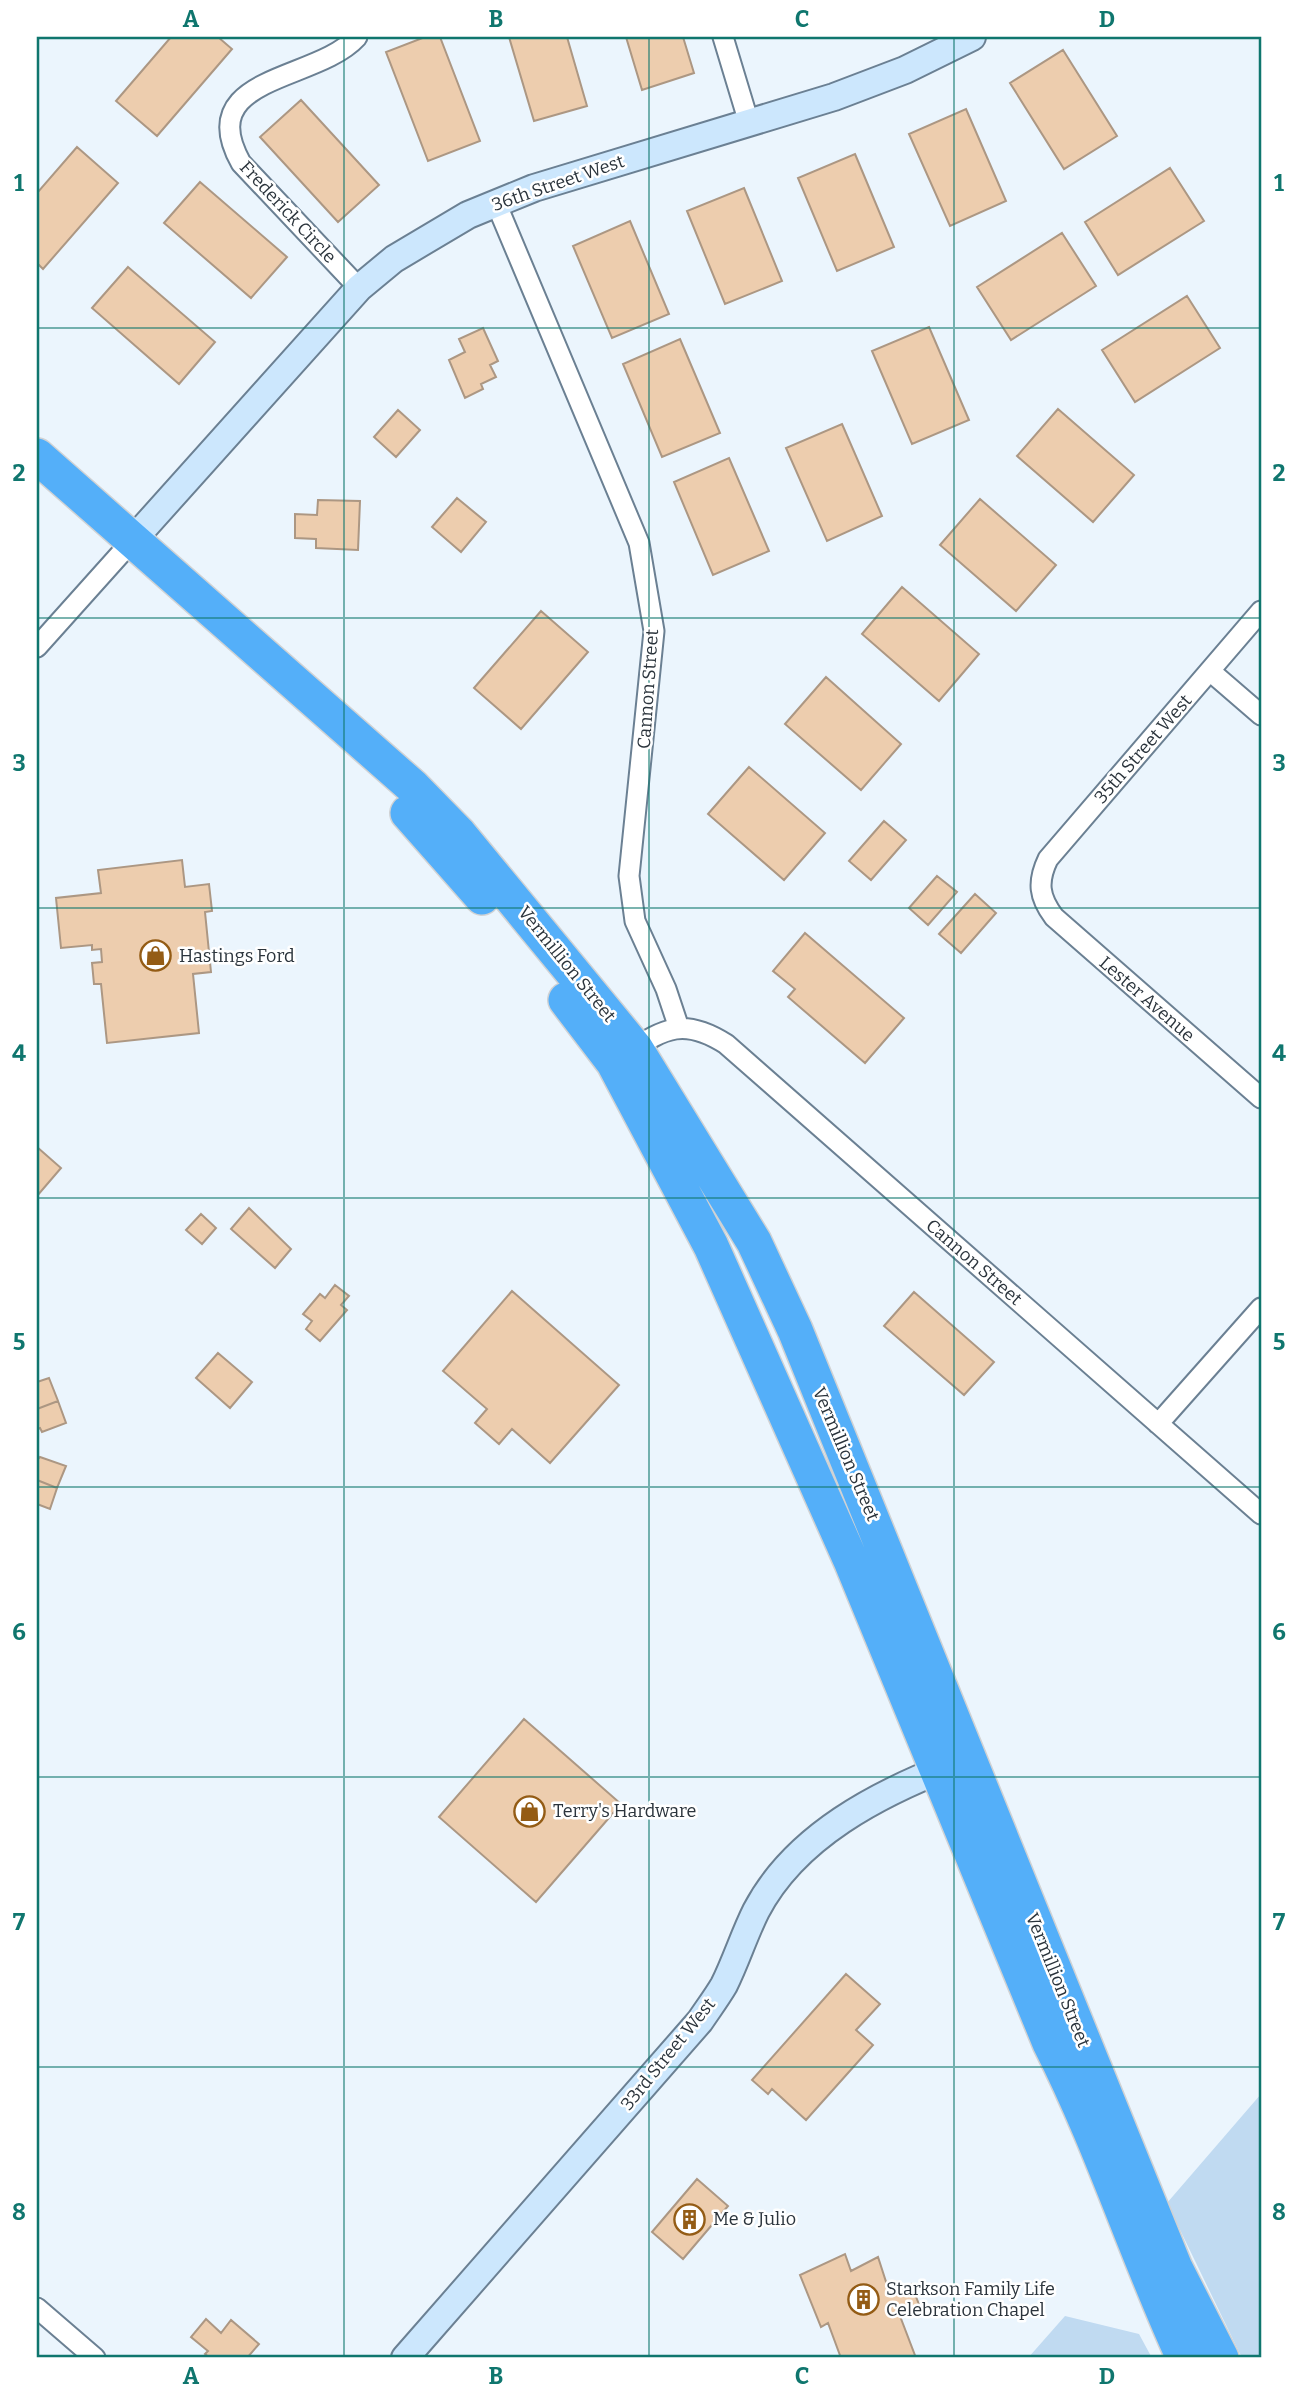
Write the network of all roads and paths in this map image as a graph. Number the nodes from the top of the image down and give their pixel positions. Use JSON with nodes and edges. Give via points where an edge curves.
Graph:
{"nodes":[{"id":1,"x":357,"y":37,"type":"edge"},
{"id":2,"x":723,"y":37,"type":"edge"},
{"id":3,"x":972,"y":37,"type":"edge"},
{"id":4,"x":749,"y":123,"type":"junction"},
{"id":5,"x":496,"y":203,"type":"junction"},
{"id":6,"x":359,"y":288,"type":"junction"},
{"id":7,"x":37,"y":456,"type":"edge"},
{"id":8,"x":132,"y":541,"type":"junction"},
{"id":9,"x":1261,"y":611,"type":"edge"},
{"id":10,"x":37,"y":647,"type":"edge"},
{"id":11,"x":1210,"y":671,"type":"junction"},
{"id":12,"x":1261,"y":715,"type":"edge"},
{"id":13,"x":1040,"y":893,"type":"joint"},
{"id":14,"x":678,"y":1028,"type":"junction"},
{"id":15,"x":625,"y":1056,"type":"junction"},
{"id":16,"x":1261,"y":1098,"type":"edge"},
{"id":17,"x":1261,"y":1308,"type":"edge"},
{"id":18,"x":1158,"y":1424,"type":"junction"},
{"id":19,"x":1261,"y":1514,"type":"edge"},
{"id":20,"x":953,"y":1765,"type":"junction"},
{"id":21,"x":37,"y":2308,"type":"edge"},
{"id":22,"x":95,"y":2358,"type":"edge"},
{"id":23,"x":405,"y":2358,"type":"edge"},
{"id":24,"x":1184,"y":2358,"type":"edge"},
{"id":25,"x":1221,"y":2358,"type":"edge"}],
"edges":[{"from":1,"to":6,"type":"street","name":"Frederick Circle","via":[[335,55],[245,95],[228,126],[241,163]]},
{"from":2,"to":4,"type":"street"},
{"from":3,"to":4,"type":"street","name":"36th Street West","via":[[905,70]]},
{"from":4,"to":5,"type":"street","name":"36th Street West"},
{"from":5,"to":6,"type":"street","name":"36th Street West","via":[[394,259]]},
{"from":5,"to":14,"type":"street","name":"Cannon Street","via":[[639,543],[654,631],[629,876],[635,920]]},
{"from":6,"to":8,"type":"street","name":"36th Street West"},
{"from":7,"to":8,"type":"highway","name":"Vermillion Street"},
{"from":8,"to":10,"type":"street"},
{"from":8,"to":15,"type":"highway","name":"Vermillion Street","via":[[279,670]]},
{"from":9,"to":11,"type":"street","name":"35th Street West"},
{"from":11,"to":12,"type":"street"},
{"from":11,"to":13,"type":"street","name":"35th Street West","via":[[1048,859],[1040,877]]},
{"from":13,"to":16,"type":"street","name":"Lester Avenue","via":[[1054,917]]},
{"from":14,"to":15,"type":"street","via":[[660,1032]]},
{"from":14,"to":18,"type":"street","name":"Cannon Street","via":[[698,1029],[726,1044]]},
{"from":15,"to":20,"type":"highway","name":"Vermillion Street","via":[[852,1563]]},
{"from":17,"to":18,"type":"street"},
{"from":18,"to":19,"type":"street","name":"Cannon Street"},
{"from":20,"to":23,"type":"street","name":"33rd Street West","via":[[857,1809],[784,1870],[757,1909],[723,1985],[700,2021]]},
{"from":20,"to":24,"type":"highway","name":"Vermillion Street","via":[[1050,2043],[1077,2097],[1148,2280]]},
{"from":20,"to":25,"type":"highway","name":"Vermillion Street","via":[[1175,2268]]},
{"from":21,"to":22,"type":"street"}]}
